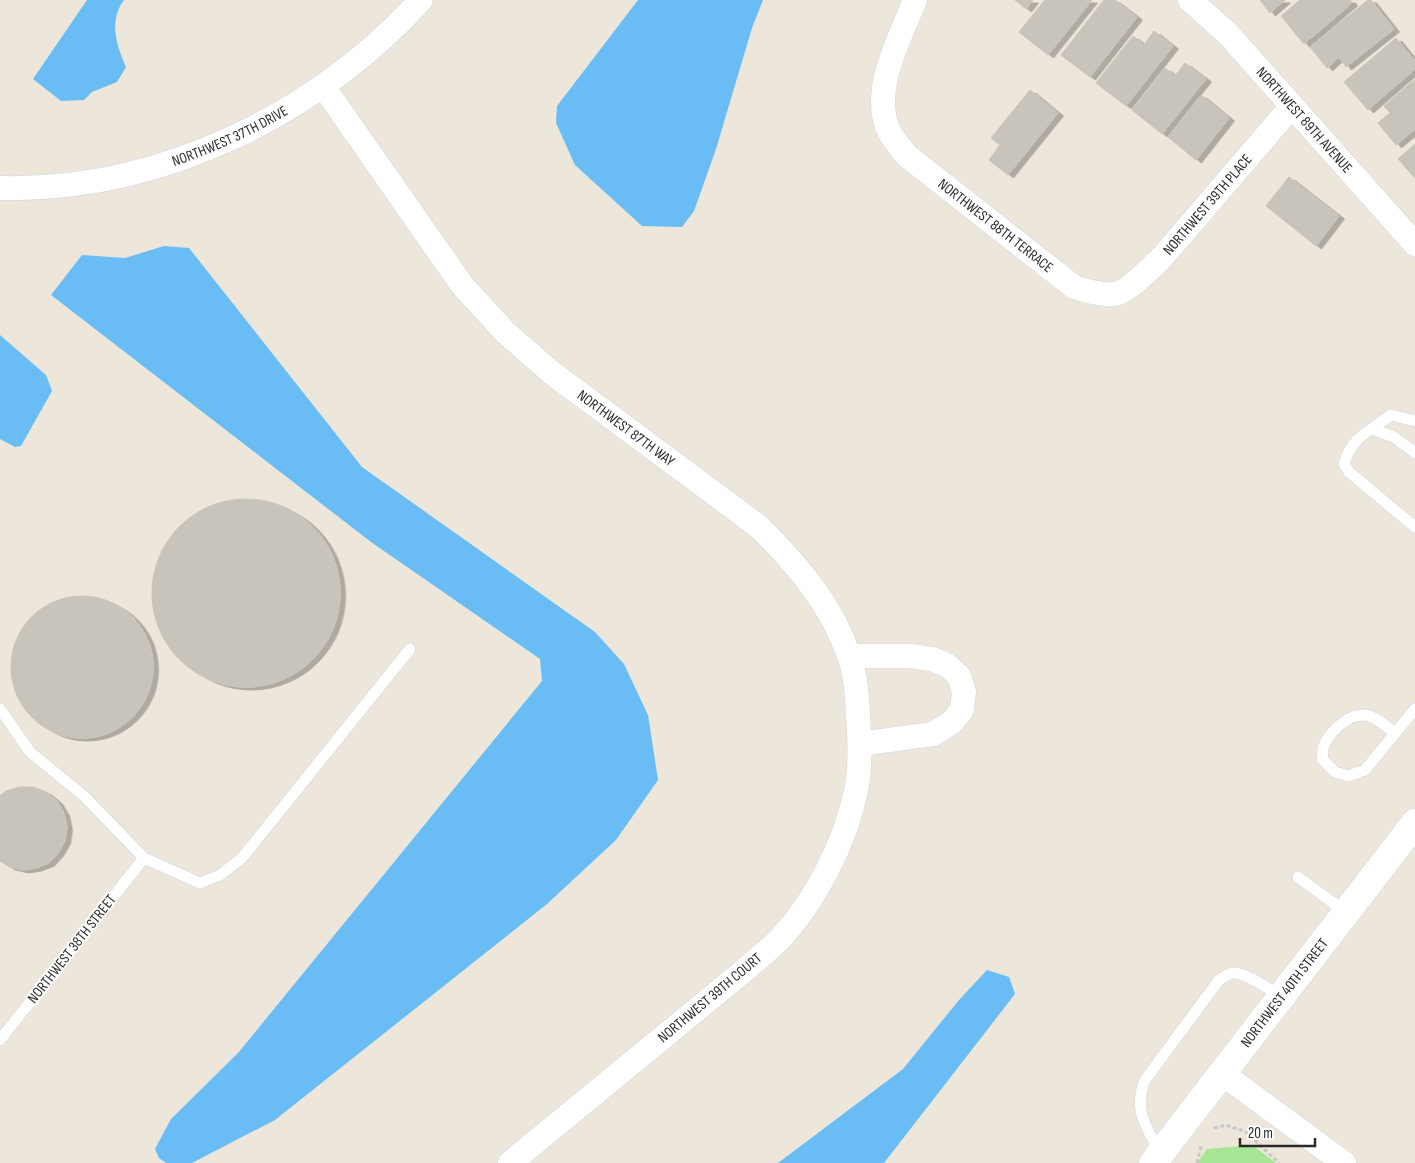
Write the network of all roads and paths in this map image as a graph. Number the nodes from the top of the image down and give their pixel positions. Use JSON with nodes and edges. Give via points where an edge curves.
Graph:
{"nodes":[{"id":1,"x":421,"y":0,"type":"edge"},
{"id":2,"x":915,"y":0,"type":"edge"},
{"id":3,"x":1190,"y":0,"type":"edge"},
{"id":4,"x":323,"y":86,"type":"junction"},
{"id":5,"x":1292,"y":106,"type":"junction"},
{"id":6,"x":0,"y":188,"type":"edge"},
{"id":7,"x":1415,"y":244,"type":"edge"},
{"id":8,"x":1116,"y":294,"type":"joint"},
{"id":9,"x":1415,"y":421,"type":"edge"},
{"id":10,"x":1372,"y":429,"type":"junction"},
{"id":11,"x":1415,"y":453,"type":"edge"},
{"id":12,"x":1415,"y":527,"type":"edge"},
{"id":13,"x":410,"y":649,"type":"dead end"},
{"id":14,"x":850,"y":656,"type":"junction"},
{"id":15,"x":0,"y":708,"type":"edge"},
{"id":16,"x":1415,"y":709,"type":"edge"},
{"id":17,"x":1395,"y":734,"type":"junction"},
{"id":18,"x":860,"y":744,"type":"junction"},
{"id":19,"x":856,"y":791,"type":"joint"},
{"id":20,"x":1415,"y":823,"type":"edge"},
{"id":21,"x":144,"y":858,"type":"junction"},
{"id":22,"x":1298,"y":877,"type":"dead end"},
{"id":23,"x":1346,"y":912,"type":"junction"},
{"id":24,"x":1282,"y":997,"type":"junction"},
{"id":25,"x":0,"y":1040,"type":"edge"},
{"id":26,"x":1222,"y":1074,"type":"junction"},
{"id":27,"x":1210,"y":1130,"type":"dead end"},
{"id":28,"x":1203,"y":1142,"type":"dead end"},
{"id":29,"x":1157,"y":1158,"type":"edge"},
{"id":30,"x":510,"y":1163,"type":"edge"},
{"id":31,"x":1196,"y":1163,"type":"edge"},
{"id":32,"x":1279,"y":1163,"type":"edge"},
{"id":33,"x":1344,"y":1163,"type":"edge"}],
"edges":[{"from":1,"to":4,"type":"street","name":"NORTHWEST 37TH DRIVE","via":[[405,18]]},
{"from":2,"to":8,"type":"street","name":"NORTHWEST 88TH TERRACE","via":[[885,78],[884,109],[890,132],[906,155],[1074,287],[1093,293]]},
{"from":3,"to":5,"type":"street","name":"NORTHWEST 89TH AVENUE","via":[[1228,34]]},
{"from":4,"to":6,"type":"street","name":"NORTHWEST 37TH DRIVE","via":[[246,131],[156,166],[56,187]]},
{"from":4,"to":14,"type":"street","name":"NORTHWEST 87TH WAY","via":[[462,284],[486,312],[552,373],[758,526],[815,589]]},
{"from":5,"to":7,"type":"street","name":"NORTHWEST 89TH AVENUE"},
{"from":5,"to":8,"type":"street","name":"NORTHWEST 39TH PLACE","via":[[1164,255],[1141,278]]},
{"from":9,"to":10,"type":"lane","via":[[1391,415]]},
{"from":10,"to":11,"type":"lane","via":[[1394,436]]},
{"from":10,"to":12,"type":"lane","via":[[1358,436],[1346,454],[1344,464],[1349,472]]},
{"from":13,"to":21,"type":"lane","via":[[242,858],[227,870],[200,883]]},
{"from":14,"to":18,"type":"street","name":"NORTHWEST 87TH WAY"},
{"from":14,"to":18,"type":"street","via":[[932,659],[948,665],[959,676],[964,692],[962,710],[952,722],[932,734]]},
{"from":15,"to":21,"type":"lane","via":[[30,752],[84,796]]},
{"from":16,"to":17,"type":"lane"},
{"from":17,"to":17,"type":"lane","via":[[1365,770],[1355,774],[1348,776],[1335,772],[1322,759],[1324,745],[1334,729],[1347,719],[1367,715]]},
{"from":18,"to":19,"type":"street","name":"NORTHWEST 87TH WAY"},
{"from":19,"to":30,"type":"street","name":"NORTHWEST 39TH COURT","via":[[842,837],[824,877],[780,938]]},
{"from":20,"to":23,"type":"street","name":"NORTHWEST 40TH STREET"},
{"from":21,"to":25,"type":"lane","name":"NORTHWEST 38TH STREET"},
{"from":22,"to":23,"type":"lane"},
{"from":23,"to":24,"type":"street","name":"NORTHWEST 40TH STREET"},
{"from":24,"to":26,"type":"street","name":"NORTHWEST 40TH STREET"},
{"from":24,"to":29,"type":"lane","via":[[1243,975],[1228,974],[1220,980],[1144,1080],[1140,1091],[1140,1108]]},
{"from":26,"to":29,"type":"street","name":"NORTHWEST 40TH STREET"},
{"from":26,"to":33,"type":"street"},
{"from":27,"to":32,"type":"path","via":[[1226,1125],[1246,1132]]},
{"from":28,"to":31,"type":"path"}]}
